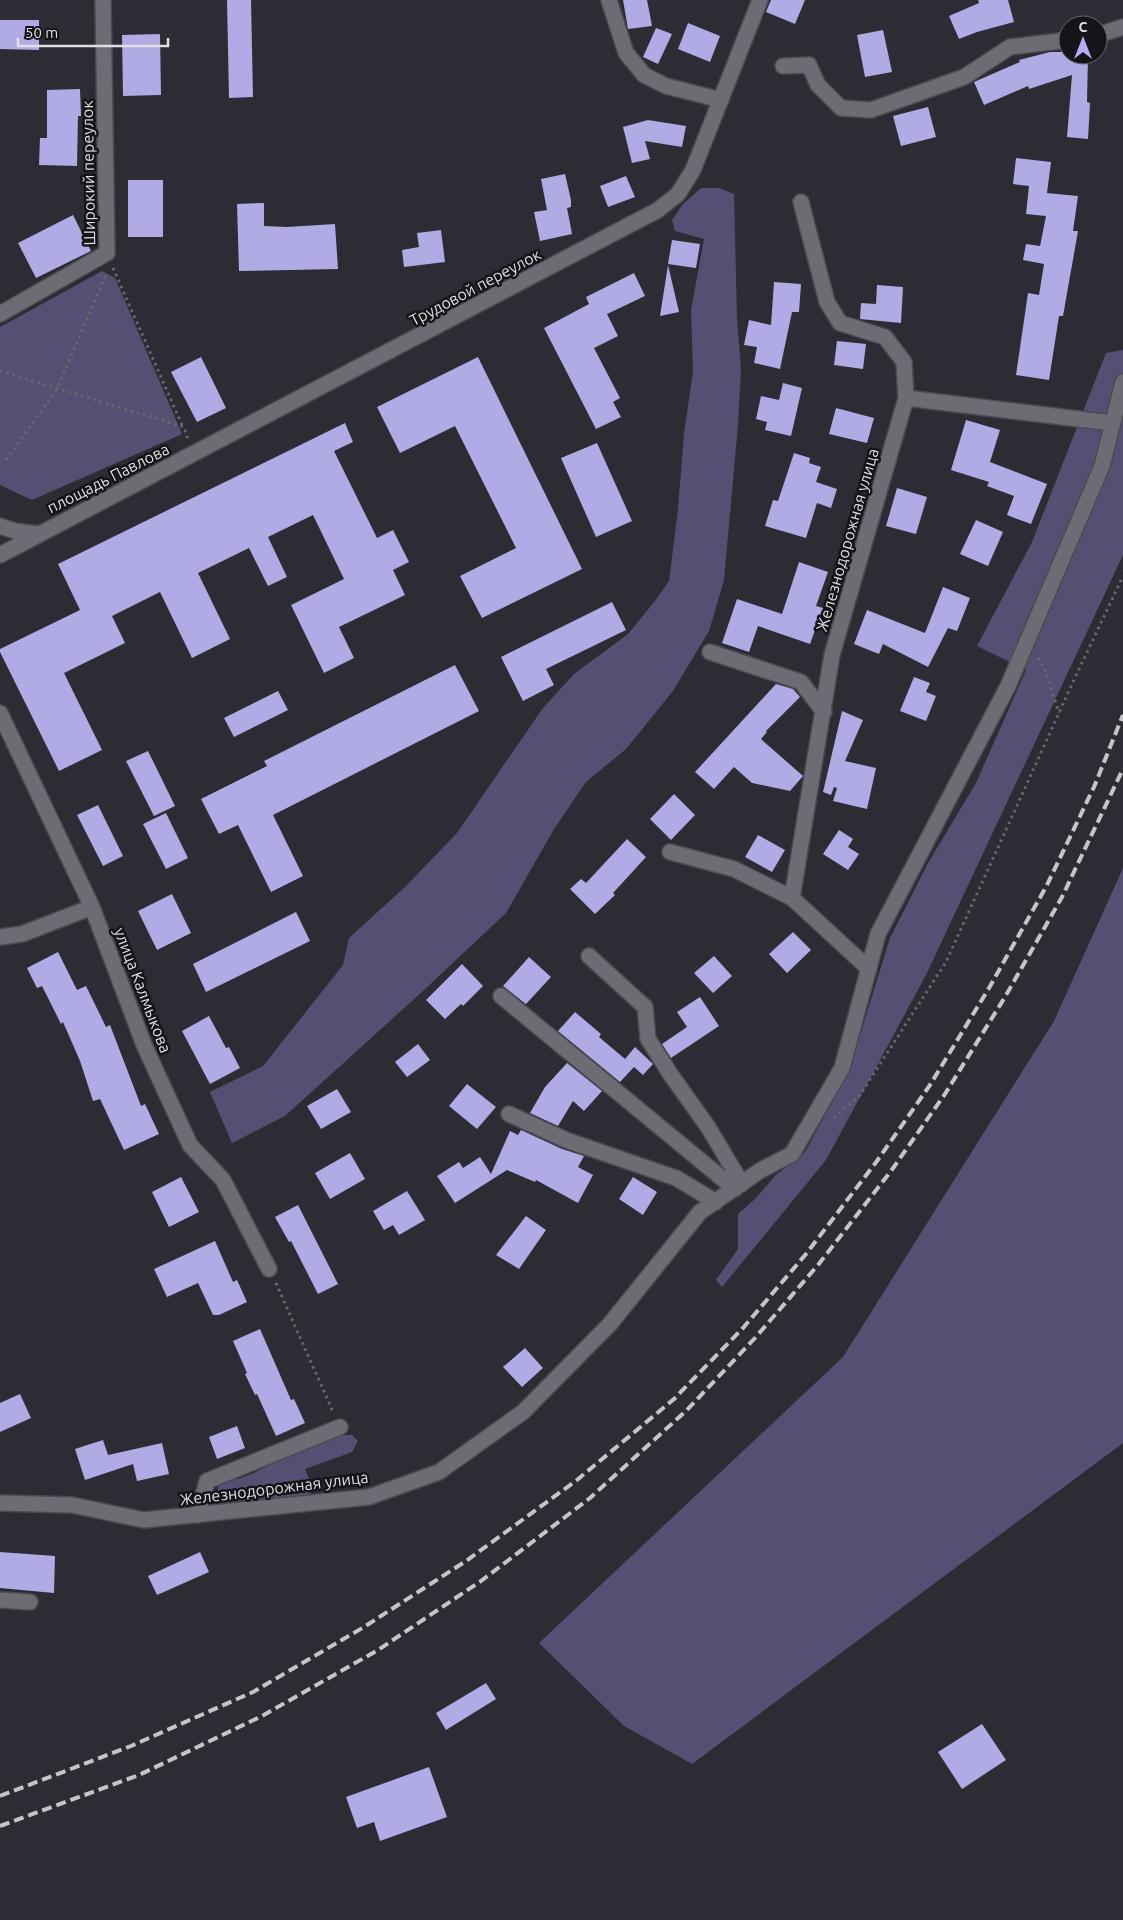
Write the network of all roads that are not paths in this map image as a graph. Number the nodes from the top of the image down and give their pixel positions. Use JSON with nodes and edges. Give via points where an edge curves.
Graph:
{"nodes":[{"id":1,"x":103,"y":0,"type":"edge"},
{"id":2,"x":609,"y":0,"type":"edge"},
{"id":3,"x":760,"y":0,"type":"edge"},
{"id":4,"x":1123,"y":27,"type":"edge"},
{"id":5,"x":1108,"y":32,"type":"edge"},
{"id":6,"x":1058,"y":41,"type":"edge"},
{"id":7,"x":783,"y":66,"type":"dead end"},
{"id":8,"x":721,"y":100,"type":"junction"},
{"id":9,"x":801,"y":202,"type":"dead end"},
{"id":10,"x":0,"y":314,"type":"edge"},
{"id":11,"x":1123,"y":382,"type":"edge"},
{"id":12,"x":906,"y":398,"type":"junction"},
{"id":13,"x":1112,"y":423,"type":"junction"},
{"id":14,"x":194,"y":454,"type":"joint"},
{"id":15,"x":0,"y":526,"type":"edge"},
{"id":16,"x":38,"y":534,"type":"junction"},
{"id":17,"x":0,"y":555,"type":"edge"},
{"id":18,"x":710,"y":652,"type":"dead end"},
{"id":19,"x":824,"y":712,"type":"junction"},
{"id":20,"x":0,"y":713,"type":"edge"},
{"id":21,"x":670,"y":852,"type":"dead end"},
{"id":22,"x":792,"y":898,"type":"junction"},
{"id":23,"x":92,"y":907,"type":"junction"},
{"id":24,"x":0,"y":937,"type":"edge"},
{"id":25,"x":589,"y":956,"type":"dead end"},
{"id":26,"x":869,"y":969,"type":"junction"},
{"id":27,"x":500,"y":996,"type":"dead end"},
{"id":28,"x":509,"y":1114,"type":"dead end"},
{"id":29,"x":738,"y":1186,"type":"junction"},
{"id":30,"x":716,"y":1202,"type":"junction"},
{"id":31,"x":269,"y":1269,"type":"road end"},
{"id":32,"x":340,"y":1427,"type":"road end"},
{"id":33,"x":0,"y":1503,"type":"edge"},
{"id":34,"x":198,"y":1515,"type":"junction"},
{"id":35,"x":0,"y":1600,"type":"edge"},
{"id":36,"x":30,"y":1602,"type":"dead end"}],
"edges":[{"from":1,"to":10,"type":"street","name":"Широкий переулок","via":[[106,253]]},
{"from":2,"to":8,"type":"street","via":[[626,53],[644,75],[666,86]]},
{"from":3,"to":8,"type":"street","name":"Трудовой переулок"},
{"from":4,"to":5,"type":"street"},
{"from":6,"to":7,"type":"street","via":[[1010,47],[964,77],[871,110],[841,108],[818,85],[809,65]]},
{"from":8,"to":14,"type":"street","name":"Трудовой переулок","via":[[693,170],[678,194],[658,210]]},
{"from":9,"to":12,"type":"street","name":"Железнодорожная улица","via":[[827,302],[840,324],[885,338],[904,362]]},
{"from":11,"to":13,"type":"street","name":"Железнодорожная улица"},
{"from":12,"to":13,"type":"street"},
{"from":12,"to":19,"type":"street","name":"Железнодорожная улица","via":[[832,655]]},
{"from":13,"to":26,"type":"street","name":"Железнодорожная улица","via":[[1102,466],[1008,686],[878,934]]},
{"from":14,"to":16,"type":"street","name":"площадь Павлова"},
{"from":15,"to":16,"type":"street","name":"площадь Павлова"},
{"from":16,"to":17,"type":"street","name":"площадь Павлова"},
{"from":18,"to":19,"type":"street","via":[[801,682]]},
{"from":19,"to":22,"type":"street","name":"Железнодорожная улица"},
{"from":20,"to":23,"type":"street","name":"улица Калмыкова"},
{"from":21,"to":22,"type":"street","via":[[734,868]]},
{"from":22,"to":26,"type":"street"},
{"from":23,"to":24,"type":"street","via":[[22,934]]},
{"from":23,"to":31,"type":"street","name":"улица Калмыкова","via":[[144,1045],[190,1145],[223,1180]]},
{"from":25,"to":29,"type":"street","via":[[645,1007],[648,1039],[708,1127]]},
{"from":26,"to":29,"type":"street","name":"Железнодорожная улица","via":[[842,1068],[792,1154]]},
{"from":27,"to":29,"type":"street"},
{"from":28,"to":30,"type":"street","via":[[566,1140],[676,1178]]},
{"from":29,"to":30,"type":"street","name":"Железнодорожная улица"},
{"from":30,"to":34,"type":"street","name":"Железнодорожная улица","via":[[700,1212],[610,1324],[523,1412],[439,1472],[369,1497]]},
{"from":32,"to":34,"type":"street","via":[[207,1481]]},
{"from":33,"to":34,"type":"street","name":"Железнодорожная улица","via":[[72,1505],[144,1520]]},
{"from":35,"to":36,"type":"street"}]}
